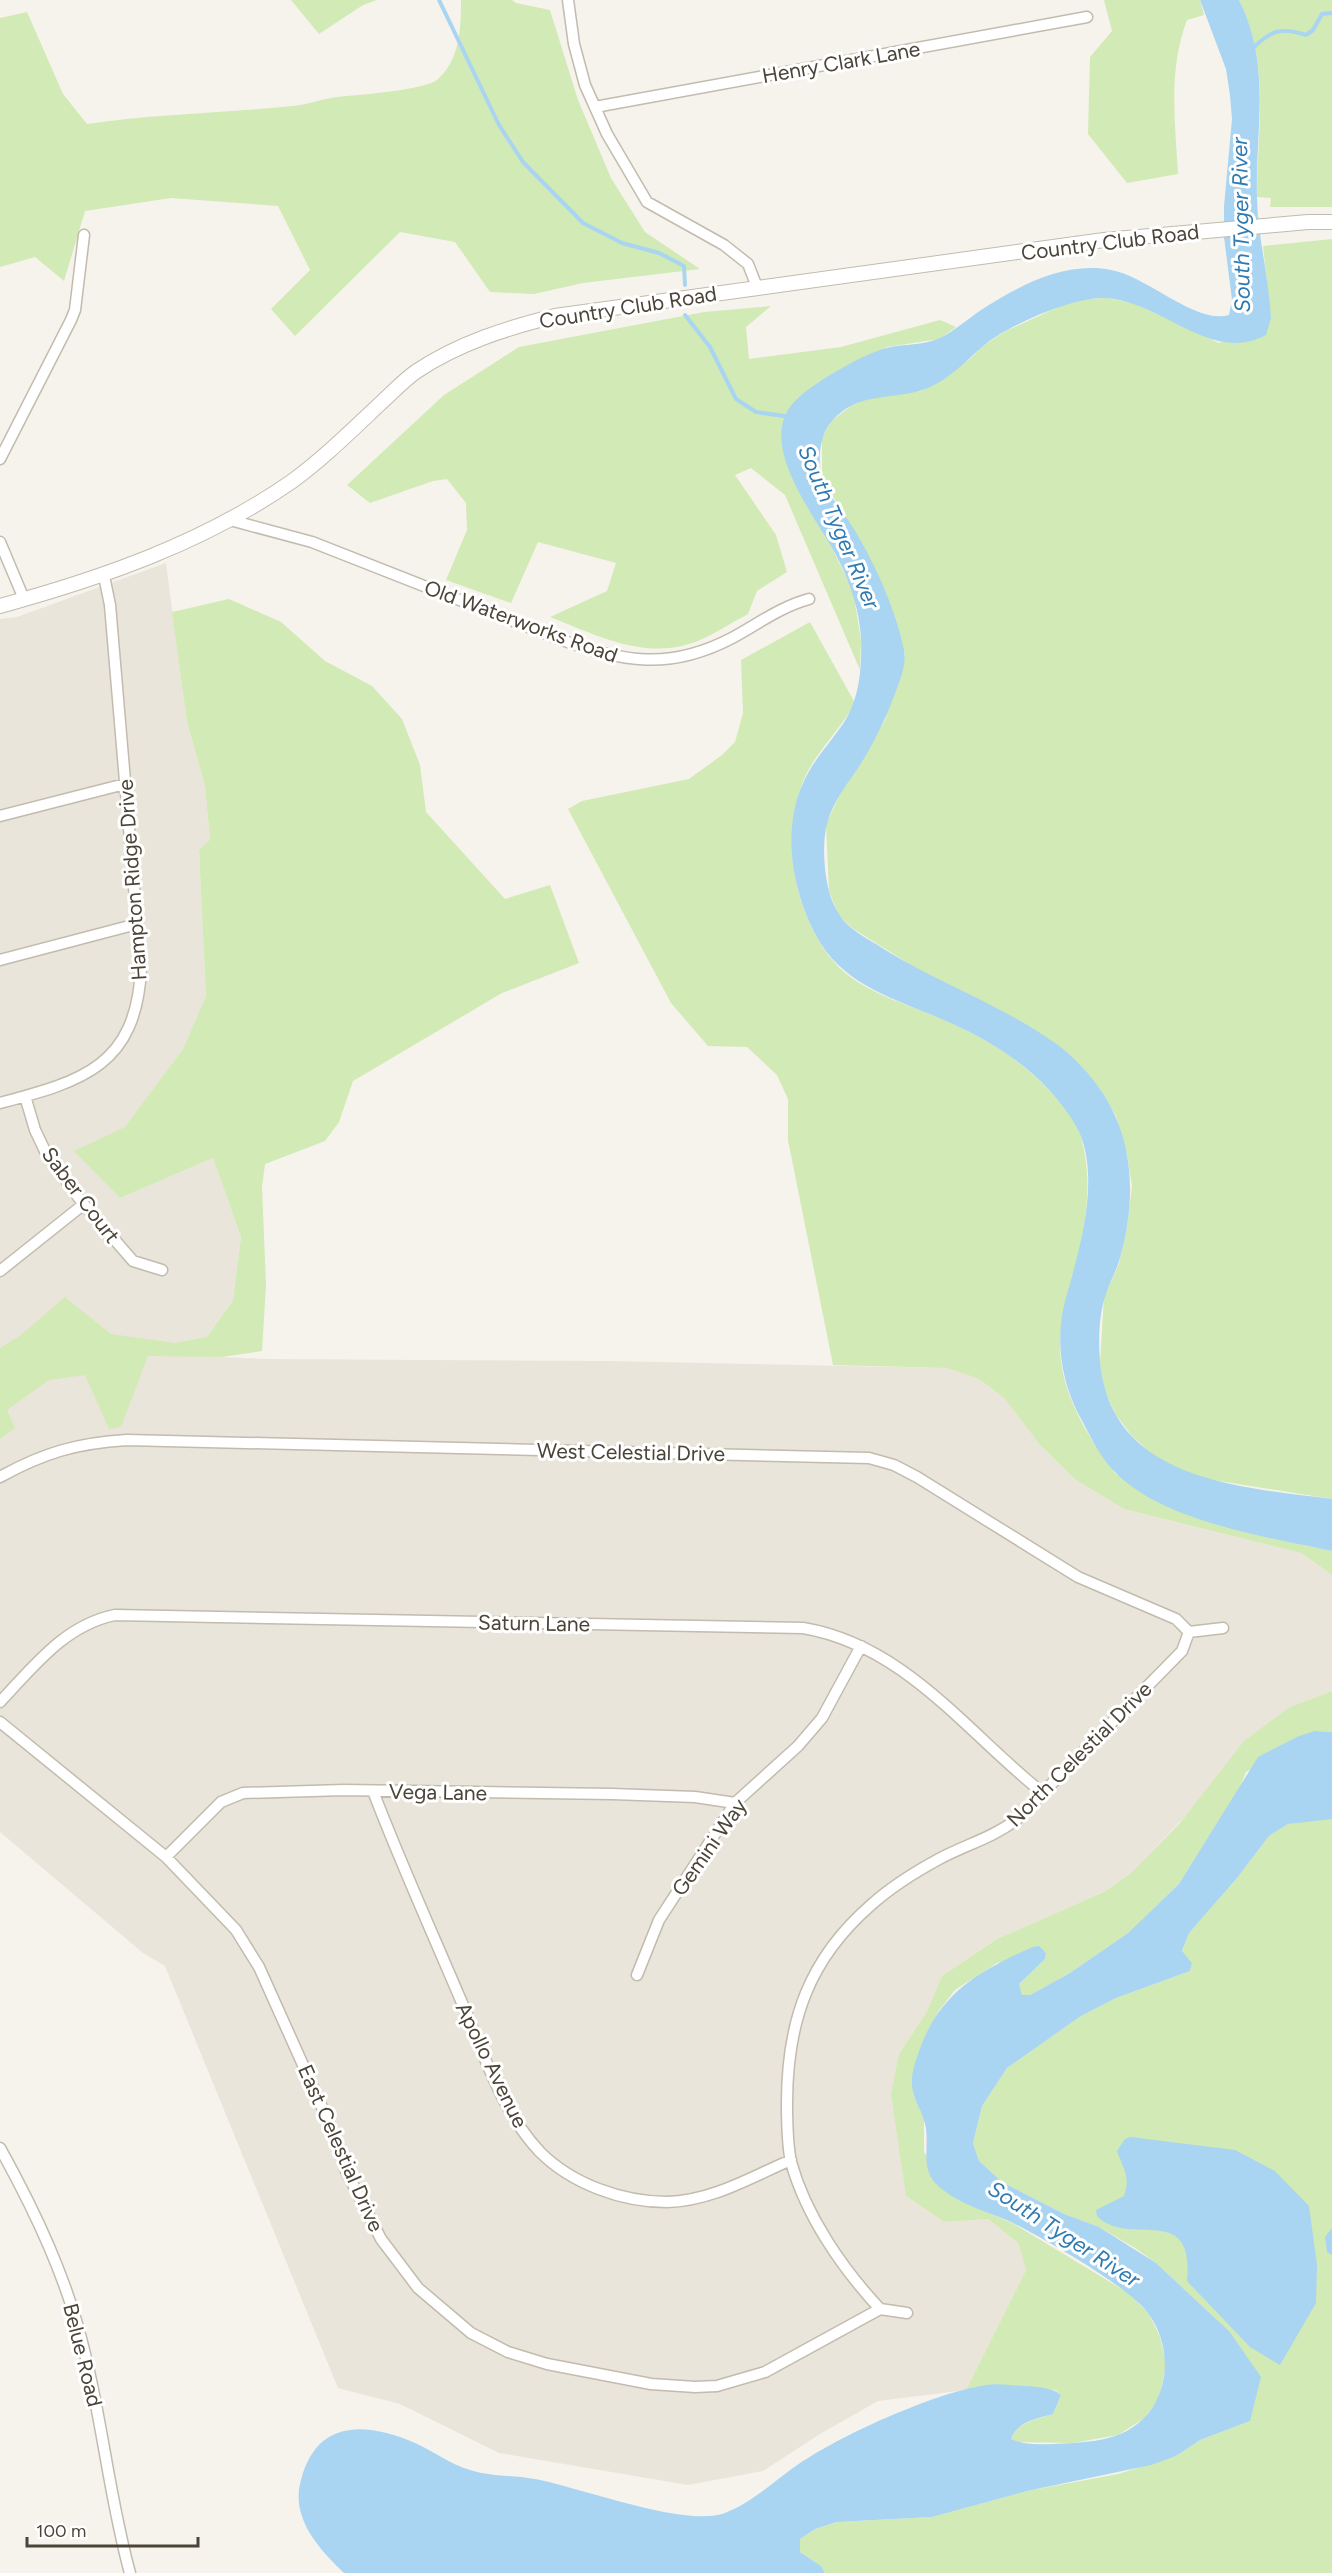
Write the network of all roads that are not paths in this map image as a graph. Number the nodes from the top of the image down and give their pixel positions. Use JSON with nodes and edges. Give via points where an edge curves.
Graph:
{"nodes":[{"id":1,"x":568,"y":0,"type":"edge"},
{"id":2,"x":1088,"y":17,"type":"dead end"},
{"id":3,"x":595,"y":107,"type":"junction"},
{"id":4,"x":1332,"y":222,"type":"edge"},
{"id":5,"x":84,"y":235,"type":"dead end"},
{"id":6,"x":757,"y":287,"type":"junction"},
{"id":7,"x":0,"y":459,"type":"edge"},
{"id":8,"x":230,"y":520,"type":"junction"},
{"id":9,"x":0,"y":542,"type":"edge"},
{"id":10,"x":104,"y":576,"type":"junction"},
{"id":11,"x":809,"y":599,"type":"dead end"},
{"id":12,"x":24,"y":600,"type":"junction"},
{"id":13,"x":0,"y":606,"type":"edge"},
{"id":14,"x":125,"y":784,"type":"junction"},
{"id":15,"x":0,"y":816,"type":"edge"},
{"id":16,"x":137,"y":924,"type":"junction"},
{"id":17,"x":0,"y":960,"type":"edge"},
{"id":18,"x":25,"y":1096,"type":"junction"},
{"id":19,"x":0,"y":1102,"type":"edge"},
{"id":20,"x":84,"y":1204,"type":"junction"},
{"id":21,"x":162,"y":1270,"type":"dead end"},
{"id":22,"x":0,"y":1271,"type":"edge"},
{"id":23,"x":0,"y":1477,"type":"edge"},
{"id":24,"x":1223,"y":1628,"type":"dead end"},
{"id":25,"x":1190,"y":1632,"type":"junction"},
{"id":26,"x":861,"y":1646,"type":"junction"},
{"id":27,"x":0,"y":1702,"type":"edge"},
{"id":28,"x":0,"y":1722,"type":"edge"},
{"id":29,"x":373,"y":1791,"type":"junction"},
{"id":30,"x":1044,"y":1794,"type":"junction"},
{"id":31,"x":735,"y":1803,"type":"junction"},
{"id":32,"x":166,"y":1857,"type":"junction"},
{"id":33,"x":637,"y":1974,"type":"dead end"},
{"id":34,"x":0,"y":2148,"type":"edge"},
{"id":35,"x":791,"y":2160,"type":"junction"},
{"id":36,"x":880,"y":2309,"type":"junction"},
{"id":37,"x":907,"y":2313,"type":"dead end"},
{"id":38,"x":129,"y":2573,"type":"edge"}],
"edges":[{"from":1,"to":3,"type":"street","via":[[574,44]]},
{"from":2,"to":3,"type":"street","name":"Henry Clark Lane"},
{"from":3,"to":6,"type":"street","via":[[647,202],[724,245],[748,264]]},
{"from":4,"to":6,"type":"street","name":"Country Club Road","via":[[1104,240]]},
{"from":5,"to":7,"type":"street","via":[[75,310]]},
{"from":6,"to":8,"type":"street","name":"Country Club Road","via":[[555,316],[511,327],[455,349],[416,372],[290,482]]},
{"from":8,"to":10,"type":"street","name":"Country Club Road"},
{"from":8,"to":11,"type":"street","name":"Old Waterworks Road","via":[[293,535],[559,639],[603,654],[638,660],[665,661],[699,653],[776,611]]},
{"from":9,"to":12,"type":"street"},
{"from":10,"to":12,"type":"street","name":"Country Club Road"},
{"from":10,"to":14,"type":"street","name":"Hampton Ridge Drive","via":[[110,605]]},
{"from":12,"to":13,"type":"street","name":"Country Club Road"},
{"from":14,"to":15,"type":"street"},
{"from":14,"to":16,"type":"street","name":"Hampton Ridge Drive"},
{"from":16,"to":17,"type":"street"},
{"from":16,"to":18,"type":"street","name":"Hampton Ridge Drive","via":[[140,994],[127,1033],[109,1056],[87,1074]]},
{"from":18,"to":19,"type":"street","name":"Hampton Ridge Drive"},
{"from":18,"to":20,"type":"street","name":"Saber Court","via":[[46,1153]]},
{"from":20,"to":21,"type":"street","name":"Saber Court","via":[[133,1261]]},
{"from":20,"to":22,"type":"street"},
{"from":23,"to":25,"type":"street","name":"West Celestial Drive","via":[[76,1444],[127,1440],[869,1458],[917,1476],[1078,1577],[1176,1619]]},
{"from":24,"to":25,"type":"street"},
{"from":25,"to":30,"type":"street","name":"North Celestial Drive","via":[[1182,1651]]},
{"from":26,"to":27,"type":"street","name":"Saturn Lane","via":[[843,1637],[803,1628],[115,1615],[89,1622],[65,1635]]},
{"from":26,"to":30,"type":"street","name":"Saturn Lane","via":[[926,1686],[992,1751]]},
{"from":26,"to":31,"type":"street","name":"Gemini Way","via":[[822,1718],[798,1746]]},
{"from":28,"to":32,"type":"street","name":"East Celestial Drive"},
{"from":29,"to":31,"type":"street","name":"Vega Lane","via":[[695,1797]]},
{"from":29,"to":32,"type":"street","name":"Vega Lane","via":[[243,1792],[213,1810]]},
{"from":29,"to":35,"type":"street","name":"Apollo Avenue","via":[[492,2075],[522,2130],[552,2163],[604,2191],[667,2202],[707,2197]]},
{"from":30,"to":35,"type":"street","name":"North Celestial Drive","via":[[1004,1829],[941,1858],[886,1892],[851,1924],[820,1963],[801,2002],[790,2050],[787,2107]]},
{"from":31,"to":33,"type":"street","name":"Gemini Way","via":[[659,1920]]},
{"from":32,"to":36,"type":"street","name":"East Celestial Drive","via":[[222,1913],[259,1966],[334,2134],[346,2171],[381,2239],[418,2288],[471,2333],[508,2352],[547,2364],[651,2384],[717,2386],[765,2372]]},
{"from":34,"to":38,"type":"street","name":"Belue Road","via":[[47,2241],[74,2314]]},
{"from":35,"to":36,"type":"street","name":"North Celestial Drive","via":[[806,2200],[834,2251]]},
{"from":36,"to":37,"type":"street"}]}
